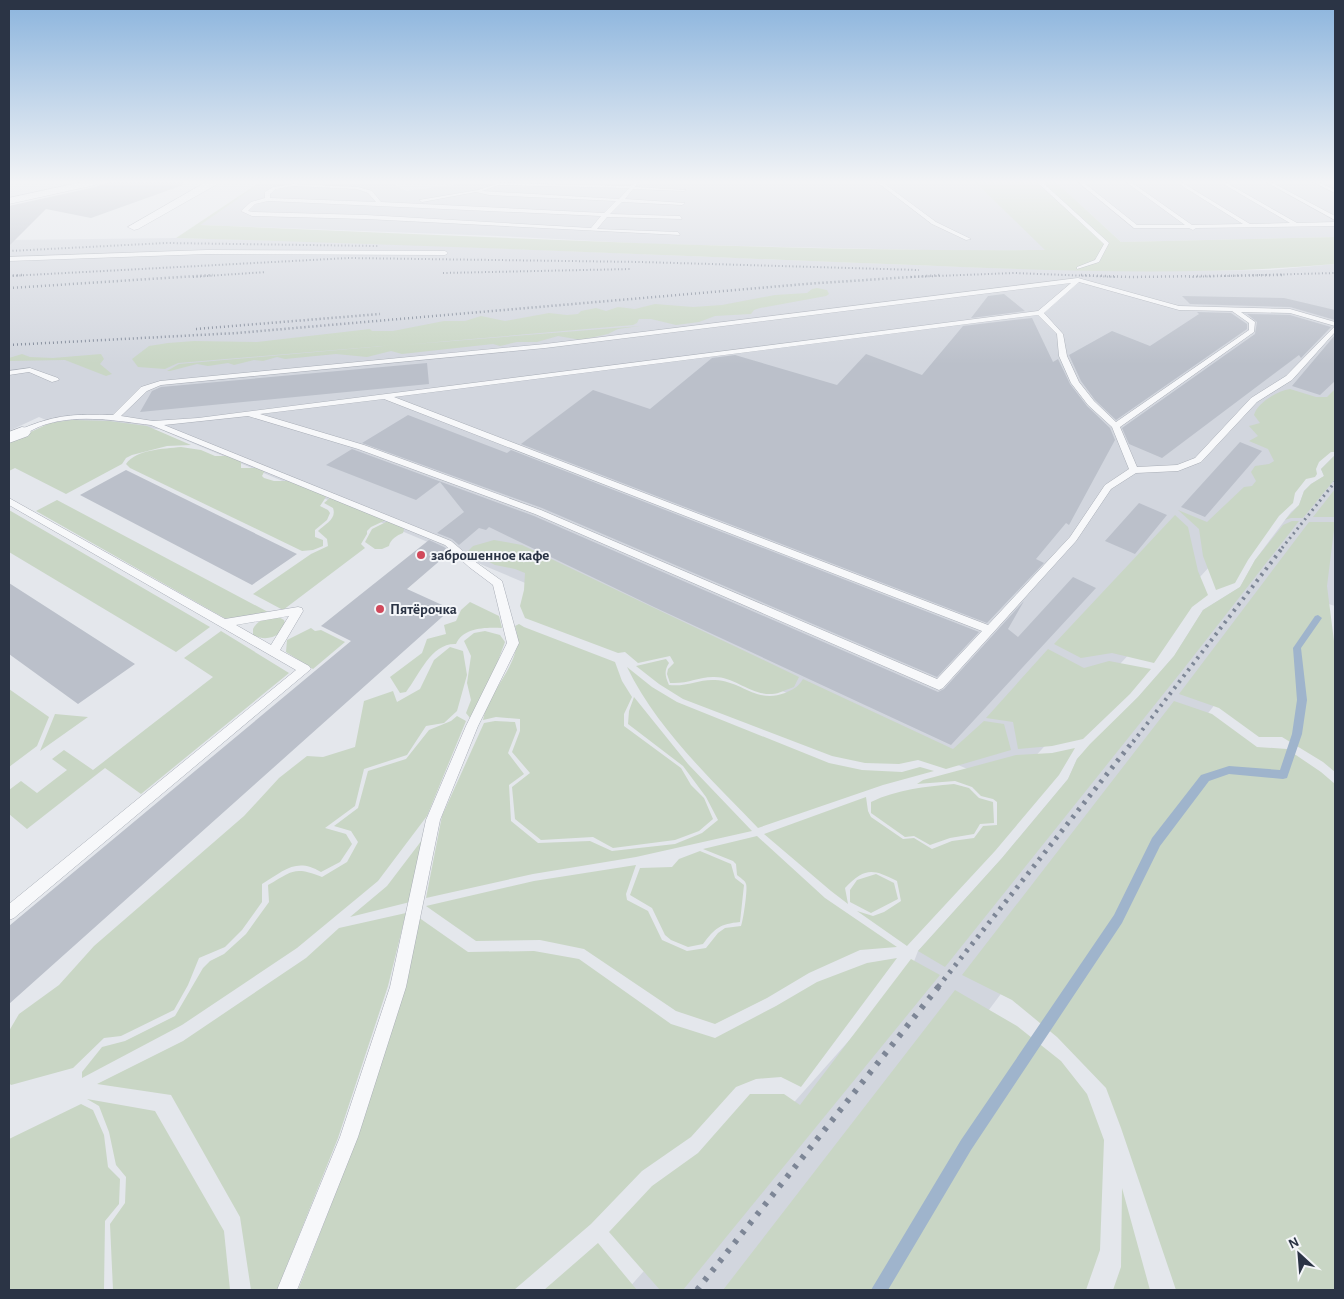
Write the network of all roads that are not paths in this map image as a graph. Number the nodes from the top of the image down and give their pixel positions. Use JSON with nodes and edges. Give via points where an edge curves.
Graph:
{"nodes":[{"id":1,"x":1105,"y":243,"type":"edge"},
{"id":2,"x":445,"y":253,"type":"dead end"},
{"id":3,"x":9,"y":259,"type":"edge"},
{"id":4,"x":1079,"y":268,"type":"dead end"},
{"id":5,"x":1078,"y":280,"type":"junction"},
{"id":6,"x":1233,"y":310,"type":"junction"},
{"id":7,"x":1040,"y":313,"type":"junction"},
{"id":8,"x":1335,"y":324,"type":"edge"},
{"id":9,"x":1335,"y":328,"type":"edge"},
{"id":10,"x":9,"y":373,"type":"edge"},
{"id":11,"x":55,"y":380,"type":"dead end"},
{"id":12,"x":384,"y":396,"type":"junction"},
{"id":13,"x":250,"y":414,"type":"junction"},
{"id":14,"x":115,"y":418,"type":"junction"},
{"id":15,"x":153,"y":422,"type":"junction"},
{"id":16,"x":1116,"y":426,"type":"junction"},
{"id":17,"x":16,"y":435,"type":"edge"},
{"id":18,"x":1134,"y":470,"type":"junction"},
{"id":19,"x":9,"y":501,"type":"edge"},
{"id":20,"x":224,"y":623,"type":"junction"},
{"id":21,"x":991,"y":630,"type":"junction"},
{"id":22,"x":274,"y":650,"type":"junction"},
{"id":23,"x":9,"y":913,"type":"edge"},
{"id":24,"x":288,"y":1290,"type":"edge"}],
"edges":[{"from":1,"to":4,"type":"lane","via":[[1097,261]]},
{"from":2,"to":3,"type":"lane","via":[[207,252]]},
{"from":5,"to":6,"type":"lane","via":[[1179,308]]},
{"from":5,"to":7,"type":"lane"},
{"from":5,"to":14,"type":"lane","via":[[545,346],[160,383],[144,389]]},
{"from":6,"to":8,"type":"lane","via":[[1290,311]]},
{"from":6,"to":16,"type":"lane","via":[[1252,322],[1252,331]]},
{"from":7,"to":12,"type":"lane"},
{"from":7,"to":16,"type":"lane","via":[[1060,334],[1063,356],[1075,383]]},
{"from":9,"to":18,"type":"lane","via":[[1288,378],[1254,400],[1198,460],[1178,468]]},
{"from":10,"to":11,"type":"lane","via":[[30,370]]},
{"from":12,"to":13,"type":"lane"},
{"from":12,"to":21,"type":"lane"},
{"from":13,"to":15,"type":"lane"},
{"from":13,"to":21,"type":"lane","via":[[361,446],[538,512],[939,685]]},
{"from":14,"to":15,"type":"lane"},
{"from":14,"to":17,"type":"lane","via":[[74,416],[44,422]]},
{"from":15,"to":24,"type":"lane","via":[[448,543],[498,583],[512,643],[472,726],[433,820],[398,987],[349,1137]]},
{"from":16,"to":18,"type":"lane"},
{"from":18,"to":21,"type":"lane","via":[[1108,487],[1073,539]]},
{"from":19,"to":20,"type":"lane"},
{"from":20,"to":22,"type":"lane"},
{"from":20,"to":22,"type":"lane","via":[[298,611]]},
{"from":22,"to":23,"type":"lane","via":[[305,669]]}]}
